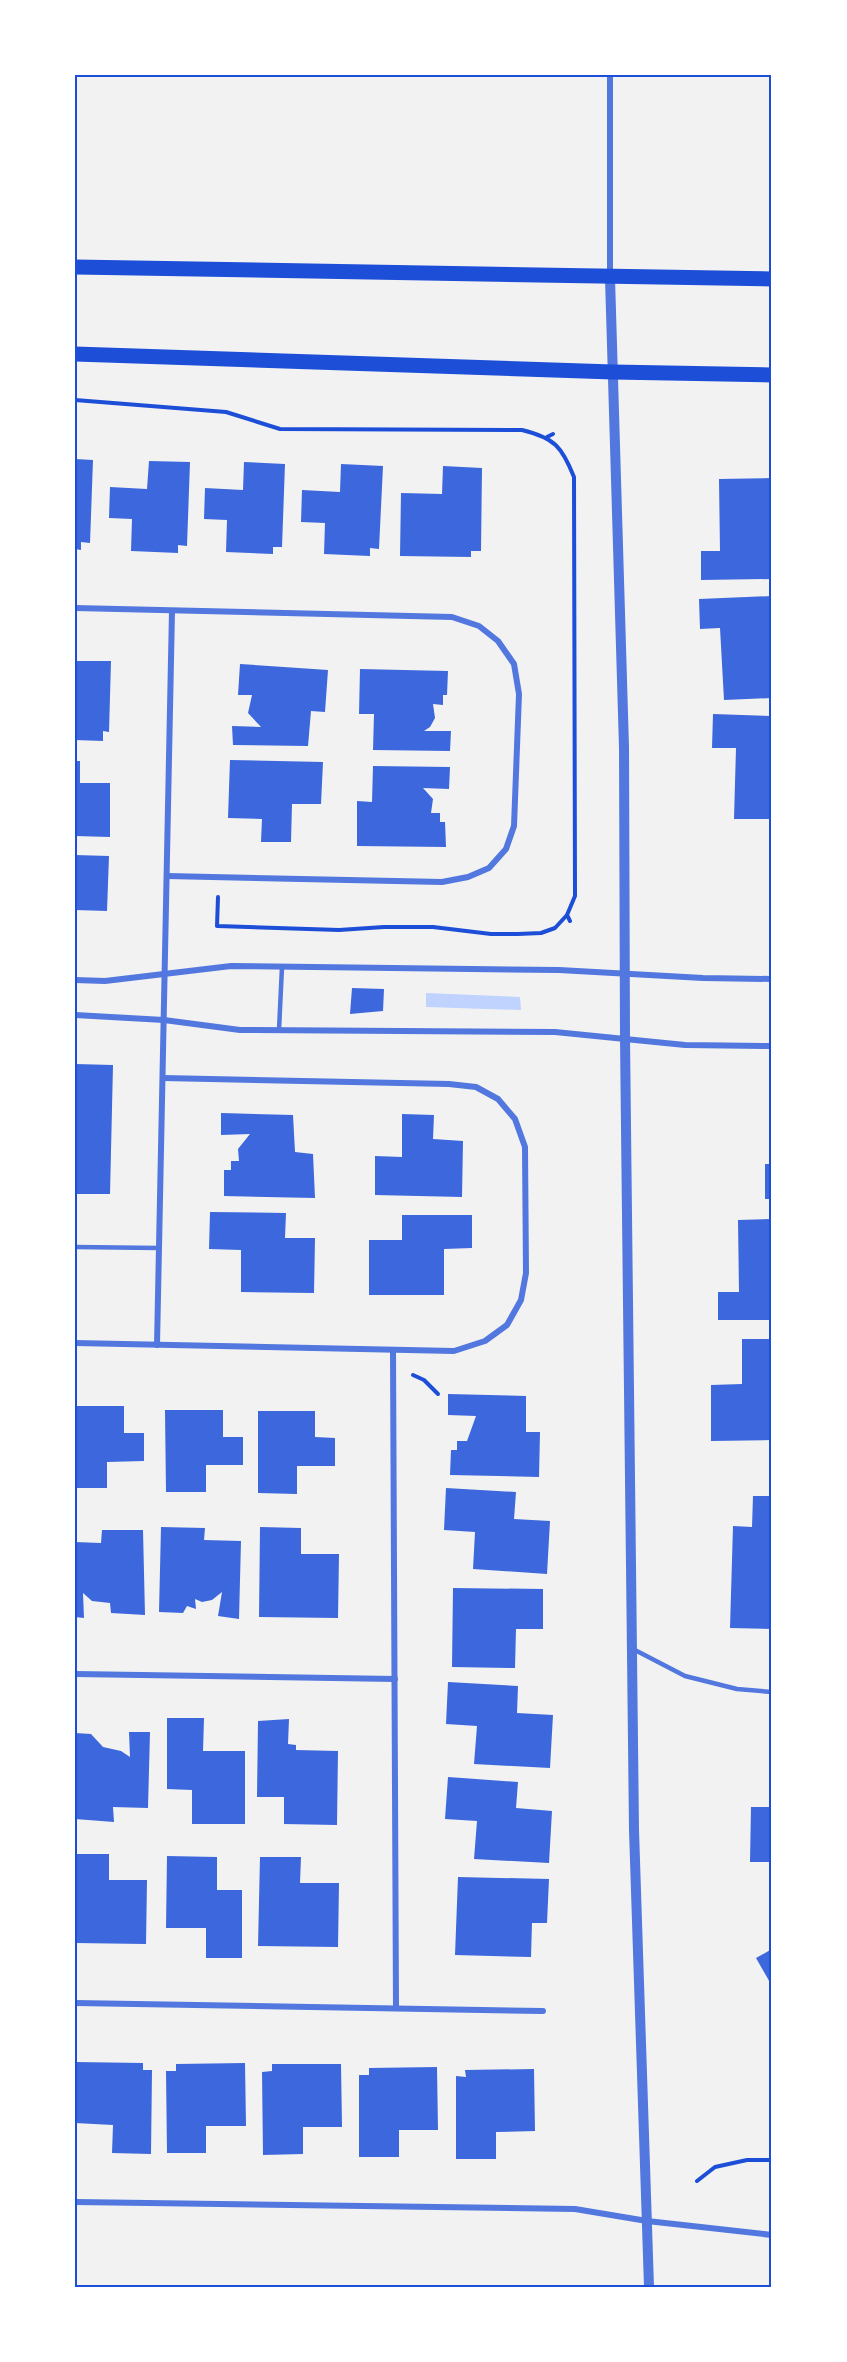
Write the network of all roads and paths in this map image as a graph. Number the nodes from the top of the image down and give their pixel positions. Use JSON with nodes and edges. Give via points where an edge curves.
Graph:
{"nodes":[{"id":1,"x":610,"y":75,"type":"edge"},
{"id":2,"x":75,"y":267,"type":"edge"},
{"id":3,"x":610,"y":278,"type":"junction"},
{"id":4,"x":772,"y":279,"type":"edge"},
{"id":5,"x":75,"y":354,"type":"edge"},
{"id":6,"x":613,"y":372,"type":"junction"},
{"id":7,"x":772,"y":375,"type":"edge"},
{"id":8,"x":75,"y":400,"type":"edge"},
{"id":9,"x":542,"y":427,"type":"dead end"},
{"id":10,"x":553,"y":434,"type":"dead end"},
{"id":11,"x":544,"y":436,"type":"junction"},
{"id":12,"x":75,"y":608,"type":"edge"},
{"id":13,"x":172,"y":611,"type":"junction"},
{"id":14,"x":167,"y":876,"type":"junction"},
{"id":15,"x":218,"y":876,"type":"junction"},
{"id":16,"x":567,"y":915,"type":"junction"},
{"id":17,"x":570,"y":921,"type":"dead end"},
{"id":18,"x":282,"y":967,"type":"junction"},
{"id":19,"x":165,"y":973,"type":"junction"},
{"id":20,"x":625,"y":974,"type":"junction"},
{"id":21,"x":772,"y":979,"type":"edge"},
{"id":22,"x":75,"y":980,"type":"edge"},
{"id":23,"x":75,"y":1015,"type":"edge"},
{"id":24,"x":164,"y":1020,"type":"junction"},
{"id":25,"x":279,"y":1030,"type":"junction"},
{"id":26,"x":625,"y":1039,"type":"junction"},
{"id":27,"x":772,"y":1046,"type":"edge"},
{"id":28,"x":163,"y":1078,"type":"junction"},
{"id":29,"x":75,"y":1247,"type":"edge"},
{"id":30,"x":159,"y":1248,"type":"junction"},
{"id":31,"x":75,"y":1343,"type":"edge"},
{"id":32,"x":157,"y":1345,"type":"junction"},
{"id":33,"x":393,"y":1350,"type":"junction"},
{"id":34,"x":631,"y":1648,"type":"junction"},
{"id":35,"x":75,"y":1674,"type":"edge"},
{"id":36,"x":395,"y":1679,"type":"junction"},
{"id":37,"x":772,"y":1692,"type":"edge"},
{"id":38,"x":75,"y":2003,"type":"edge"},
{"id":39,"x":396,"y":2008,"type":"junction"},
{"id":40,"x":543,"y":2011,"type":"dead end"},
{"id":41,"x":772,"y":2160,"type":"edge"},
{"id":42,"x":697,"y":2181,"type":"dead end"},
{"id":43,"x":75,"y":2202,"type":"edge"},
{"id":44,"x":647,"y":2221,"type":"junction"},
{"id":45,"x":772,"y":2235,"type":"edge"},
{"id":46,"x":649,"y":2287,"type":"edge"}],
"edges":[{"from":1,"to":3,"type":"street"},
{"from":2,"to":3,"type":"main road"},
{"from":3,"to":4,"type":"main road"},
{"from":3,"to":6,"type":"street"},
{"from":5,"to":6,"type":"main road"},
{"from":6,"to":7,"type":"main road"},
{"from":6,"to":20,"type":"street","via":[[624,747]]},
{"from":8,"to":11,"type":"path","via":[[226,412],[280,429],[522,430]]},
{"from":9,"to":11,"type":"path"},
{"from":10,"to":11,"type":"path"},
{"from":11,"to":16,"type":"path","via":[[565,454],[574,477],[575,896]]},
{"from":12,"to":13,"type":"street"},
{"from":13,"to":14,"type":"street"},
{"from":13,"to":15,"type":"street","via":[[452,617],[480,626],[498,641],[514,664],[519,694],[514,826],[506,849],[489,868],[442,882]]},
{"from":14,"to":15,"type":"street"},
{"from":14,"to":19,"type":"street"},
{"from":15,"to":16,"type":"path","via":[[217,926],[339,930],[433,927],[518,934],[555,928]]},
{"from":16,"to":17,"type":"path"},
{"from":18,"to":19,"type":"street","via":[[231,966]]},
{"from":18,"to":20,"type":"street"},
{"from":18,"to":25,"type":"lane"},
{"from":19,"to":22,"type":"street","via":[[105,981]]},
{"from":19,"to":24,"type":"street"},
{"from":20,"to":21,"type":"street"},
{"from":20,"to":26,"type":"street"},
{"from":23,"to":24,"type":"street"},
{"from":24,"to":25,"type":"street","via":[[240,1030]]},
{"from":24,"to":28,"type":"street"},
{"from":25,"to":26,"type":"street","via":[[555,1032]]},
{"from":26,"to":27,"type":"street","via":[[685,1045]]},
{"from":26,"to":34,"type":"street"},
{"from":28,"to":30,"type":"street"},
{"from":28,"to":33,"type":"street","via":[[476,1087],[498,1099],[515,1119],[525,1147],[526,1273],[521,1300],[507,1325],[485,1341],[454,1351]]},
{"from":29,"to":30,"type":"lane"},
{"from":30,"to":32,"type":"street"},
{"from":31,"to":32,"type":"street"},
{"from":32,"to":33,"type":"street"},
{"from":33,"to":36,"type":"street"},
{"from":34,"to":37,"type":"lane","via":[[685,1676],[736,1689]]},
{"from":34,"to":44,"type":"street"},
{"from":35,"to":36,"type":"street"},
{"from":36,"to":39,"type":"street"},
{"from":38,"to":39,"type":"street"},
{"from":39,"to":40,"type":"street"},
{"from":41,"to":42,"type":"path","via":[[715,2166]]},
{"from":43,"to":44,"type":"street","via":[[575,2210]]},
{"from":44,"to":45,"type":"street"},
{"from":44,"to":46,"type":"street"}]}
